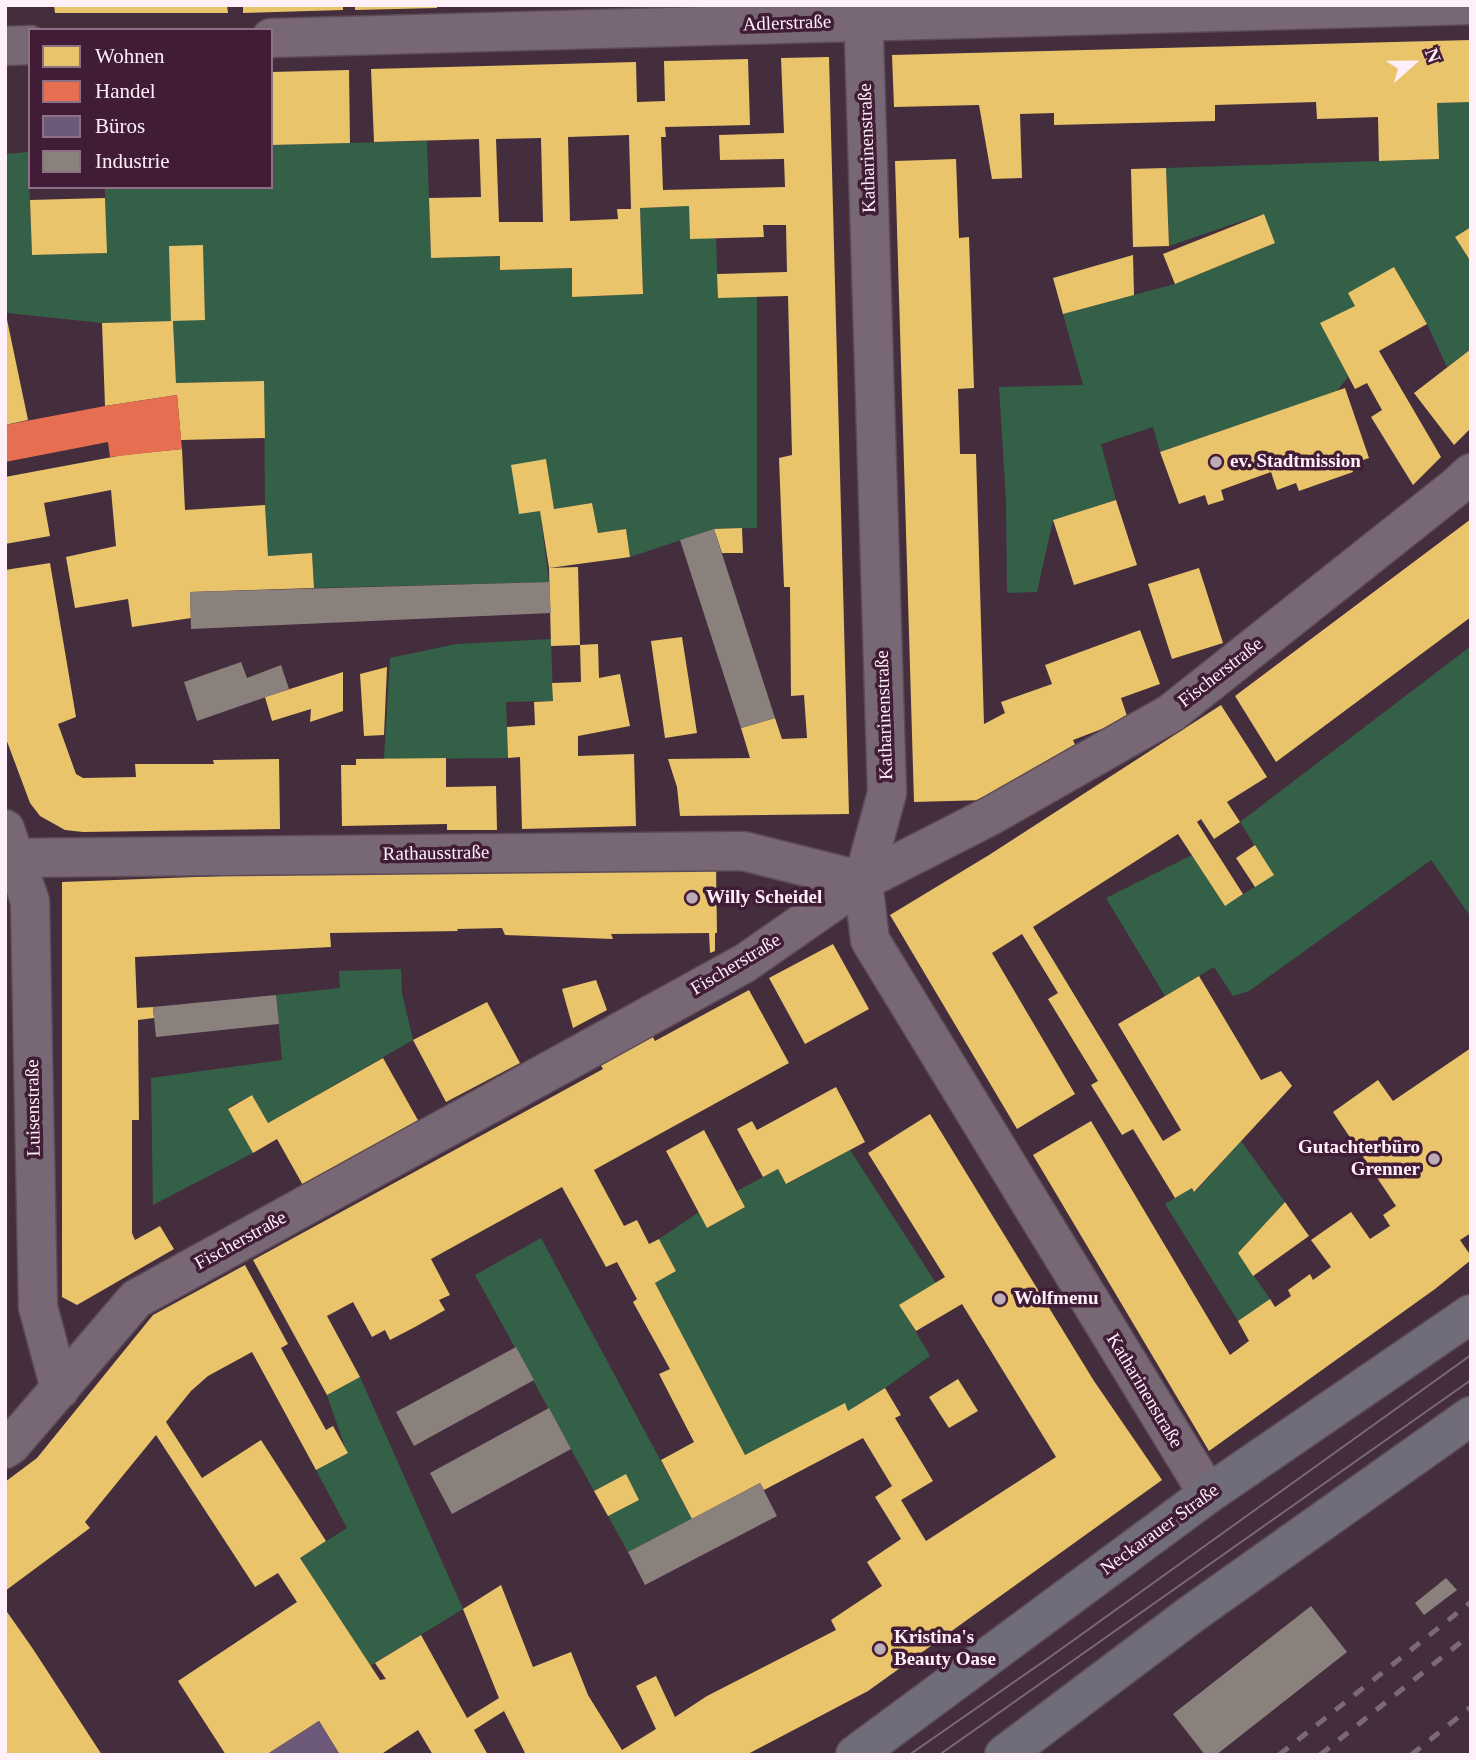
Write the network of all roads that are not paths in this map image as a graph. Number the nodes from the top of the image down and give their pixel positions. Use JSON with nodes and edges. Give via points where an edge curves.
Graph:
{"nodes":[{"id":1,"x":1471,"y":5,"type":"edge"},
{"id":2,"x":864,"y":14,"type":"edge"},
{"id":3,"x":273,"y":38,"type":"edge"},
{"id":4,"x":28,"y":45,"type":"edge"},
{"id":5,"x":5,"y":46,"type":"edge"},
{"id":6,"x":1471,"y":473,"type":"edge"},
{"id":7,"x":9,"y":849,"type":"edge"},
{"id":8,"x":863,"y":881,"type":"junction"},
{"id":9,"x":1471,"y":1314,"type":"edge"},
{"id":10,"x":60,"y":1389,"type":"junction"},
{"id":11,"x":1471,"y":1416,"type":"edge"},
{"id":12,"x":5,"y":1449,"type":"edge"},
{"id":13,"x":1208,"y":1494,"type":"junction"},
{"id":14,"x":855,"y":1755,"type":"edge"},
{"id":15,"x":1003,"y":1755,"type":"edge"}],
"edges":[{"from":1,"to":2,"type":"street","name":"Adlerstraße"},
{"from":2,"to":3,"type":"street","name":"Adlerstraße"},
{"from":2,"to":8,"type":"street","name":"Katharinenstraße","via":[[887,793]]},
{"from":4,"to":5,"type":"street"},
{"from":6,"to":8,"type":"street","name":"Fischerstraße","via":[[1171,713],[992,815]]},
{"from":7,"to":8,"type":"street","name":"Rathausstraße","via":[[743,851]]},
{"from":7,"to":10,"type":"street","name":"Luisenstraße","via":[[30,901],[38,1307]]},
{"from":8,"to":10,"type":"street","name":"Fischerstraße","via":[[745,962],[136,1299]]},
{"from":8,"to":13,"type":"street","name":"Katharinenstraße","via":[[870,940]]},
{"from":9,"to":13,"type":"main road","name":"Neckarauer Straße"},
{"from":10,"to":12,"type":"street","name":"Fischerstraße"},
{"from":11,"to":15,"type":"main road","via":[[1193,1613]]},
{"from":13,"to":14,"type":"main road","name":"Neckarauer Straße"}]}
